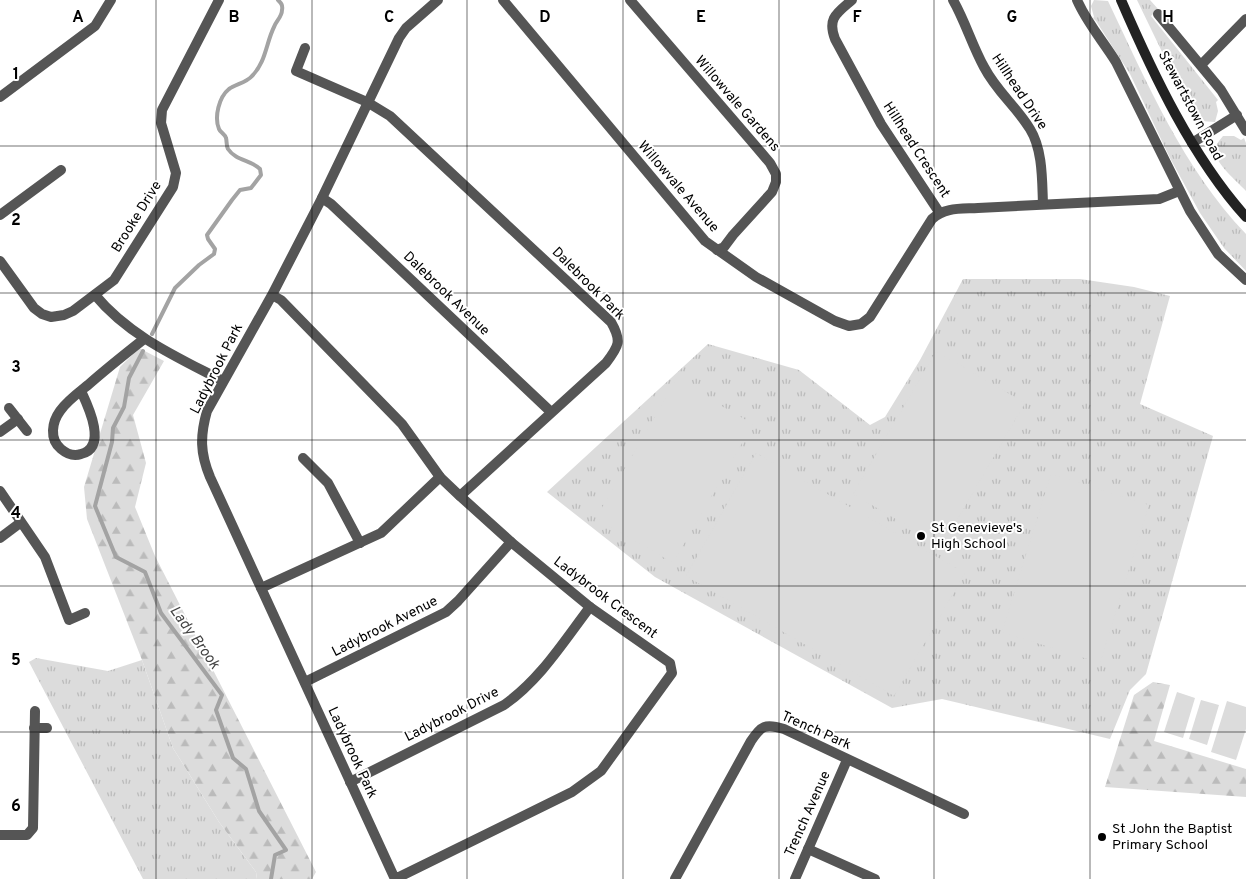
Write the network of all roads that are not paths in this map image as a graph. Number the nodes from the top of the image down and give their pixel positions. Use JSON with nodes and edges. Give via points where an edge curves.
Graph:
{"nodes":[{"id":1,"x":111,"y":0,"type":"edge"},
{"id":2,"x":219,"y":0,"type":"edge"},
{"id":3,"x":438,"y":0,"type":"edge"},
{"id":4,"x":504,"y":0,"type":"edge"},
{"id":5,"x":630,"y":0,"type":"edge"},
{"id":6,"x":852,"y":0,"type":"edge"},
{"id":7,"x":953,"y":0,"type":"edge"},
{"id":8,"x":1077,"y":0,"type":"edge"},
{"id":9,"x":1121,"y":0,"type":"edge"},
{"id":10,"x":1158,"y":14,"type":"dead end"},
{"id":11,"x":1246,"y":19,"type":"edge"},
{"id":12,"x":305,"y":48,"type":"dead end"},
{"id":13,"x":1202,"y":65,"type":"junction"},
{"id":14,"x":0,"y":97,"type":"edge"},
{"id":15,"x":367,"y":102,"type":"junction"},
{"id":16,"x":1237,"y":115,"type":"junction"},
{"id":17,"x":1246,"y":131,"type":"edge"},
{"id":18,"x":1192,"y":144,"type":"junction"},
{"id":19,"x":61,"y":170,"type":"dead end"},
{"id":20,"x":1179,"y":191,"type":"junction"},
{"id":21,"x":322,"y":198,"type":"junction"},
{"id":22,"x":1043,"y":204,"type":"junction"},
{"id":23,"x":939,"y":212,"type":"junction"},
{"id":24,"x":0,"y":215,"type":"edge"},
{"id":25,"x":1246,"y":218,"type":"edge"},
{"id":26,"x":717,"y":250,"type":"junction"},
{"id":27,"x":0,"y":261,"type":"edge"},
{"id":28,"x":1246,"y":280,"type":"edge"},
{"id":29,"x":95,"y":295,"type":"junction"},
{"id":30,"x":272,"y":295,"type":"junction"},
{"id":31,"x":144,"y":339,"type":"junction"},
{"id":32,"x":223,"y":382,"type":"junction"},
{"id":33,"x":80,"y":391,"type":"junction"},
{"id":34,"x":9,"y":408,"type":"dead end"},
{"id":35,"x":551,"y":412,"type":"junction"},
{"id":36,"x":18,"y":419,"type":"junction"},
{"id":37,"x":27,"y":431,"type":"dead end"},
{"id":38,"x":0,"y":432,"type":"edge"},
{"id":39,"x":303,"y":458,"type":"dead end"},
{"id":40,"x":440,"y":477,"type":"junction"},
{"id":41,"x":0,"y":491,"type":"edge"},
{"id":42,"x":460,"y":496,"type":"junction"},
{"id":43,"x":20,"y":522,"type":"junction"},
{"id":44,"x":0,"y":538,"type":"edge"},
{"id":45,"x":511,"y":542,"type":"junction"},
{"id":46,"x":360,"y":543,"type":"junction"},
{"id":47,"x":261,"y":588,"type":"junction"},
{"id":48,"x":590,"y":607,"type":"junction"},
{"id":49,"x":85,"y":613,"type":"dead end"},
{"id":50,"x":305,"y":682,"type":"junction"},
{"id":51,"x":35,"y":711,"type":"dead end"},
{"id":52,"x":34,"y":728,"type":"junction"},
{"id":53,"x":47,"y":728,"type":"dead end"},
{"id":54,"x":847,"y":760,"type":"junction"},
{"id":55,"x":350,"y":782,"type":"junction"},
{"id":56,"x":964,"y":814,"type":"dead end"},
{"id":57,"x":0,"y":835,"type":"edge"},
{"id":58,"x":808,"y":849,"type":"junction"},
{"id":59,"x":395,"y":879,"type":"edge"},
{"id":60,"x":676,"y":879,"type":"edge"},
{"id":61,"x":795,"y":879,"type":"edge"},
{"id":62,"x":875,"y":879,"type":"edge"}],
"edges":[{"from":1,"to":14,"type":"street","via":[[95,26]]},
{"from":2,"to":29,"type":"street","name":"Brooke Drive","via":[[162,110],[161,123],[176,173],[173,187],[114,280]]},
{"from":3,"to":15,"type":"street","name":"Ladybrook Park","via":[[399,38]]},
{"from":4,"to":26,"type":"street","name":"Willowvale Avenue","via":[[692,226]]},
{"from":5,"to":26,"type":"street","name":"Willowvale Gardens","via":[[776,174],[772,192],[724,247]]},
{"from":6,"to":23,"type":"street","name":"Hillhead Crescent","via":[[834,16],[831,29],[835,39],[881,124]]},
{"from":7,"to":22,"type":"street","name":"Hillhead Drive","via":[[983,66],[1031,130],[1039,159]]},
{"from":8,"to":20,"type":"street","via":[[1084,17],[1116,62]]},
{"from":9,"to":18,"type":"main road","name":"Stewartstown Road"},
{"from":10,"to":13,"type":"street"},
{"from":11,"to":13,"type":"street"},
{"from":12,"to":15,"type":"street","name":"Dalebrook Park","via":[[296,72]]},
{"from":13,"to":16,"type":"street"},
{"from":15,"to":21,"type":"street","name":"Ladybrook Park"},
{"from":15,"to":35,"type":"street","name":"Dalebrook Park","via":[[415,137],[611,322],[618,334],[616,350],[606,363]]},
{"from":16,"to":17,"type":"street"},
{"from":16,"to":18,"type":"street"},
{"from":18,"to":25,"type":"main road","name":"Stewartstown Road"},
{"from":19,"to":24,"type":"street"},
{"from":20,"to":22,"type":"street","name":"Hillhead Crescent","via":[[1159,199]]},
{"from":20,"to":28,"type":"street","via":[[1218,254]]},
{"from":21,"to":30,"type":"street","name":"Ladybrook Park"},
{"from":21,"to":35,"type":"street","name":"Dalebrook Avenue"},
{"from":22,"to":23,"type":"street","name":"Hillhead Crescent"},
{"from":23,"to":26,"type":"street","name":"Willowvale Avenue","via":[[870,317],[862,324],[849,326],[835,321],[756,277]]},
{"from":27,"to":29,"type":"street","name":"Brooke Drive","via":[[34,308],[42,314],[64,315]]},
{"from":29,"to":31,"type":"street"},
{"from":30,"to":32,"type":"street","name":"Ladybrook Park"},
{"from":30,"to":40,"type":"street","name":"Ladybrook Crescent","via":[[281,300],[402,424]]},
{"from":31,"to":32,"type":"street"},
{"from":31,"to":33,"type":"street"},
{"from":32,"to":47,"type":"street","name":"Ladybrook Park","via":[[207,411],[202,428],[204,462]]},
{"from":33,"to":33,"type":"street","via":[[59,412],[53,426],[53,437],[58,446],[73,456],[84,454],[92,446],[94,436],[92,415]]},
{"from":34,"to":36,"type":"street"},
{"from":35,"to":42,"type":"street","name":"Dalebrook Park"},
{"from":36,"to":37,"type":"street"},
{"from":36,"to":38,"type":"street"},
{"from":39,"to":46,"type":"street","via":[[328,483]]},
{"from":40,"to":42,"type":"street","name":"Ladybrook Crescent"},
{"from":40,"to":46,"type":"street","via":[[381,533]]},
{"from":41,"to":43,"type":"street"},
{"from":42,"to":45,"type":"street","name":"Ladybrook Crescent"},
{"from":43,"to":44,"type":"street"},
{"from":43,"to":49,"type":"street","via":[[45,558],[69,620]]},
{"from":45,"to":48,"type":"street","name":"Ladybrook Crescent"},
{"from":45,"to":50,"type":"street","name":"Ladybrook Avenue","via":[[446,612]]},
{"from":46,"to":47,"type":"street"},
{"from":47,"to":50,"type":"street","name":"Ladybrook Park"},
{"from":48,"to":55,"type":"street","name":"Ladybrook Drive","via":[[520,694]]},
{"from":48,"to":59,"type":"street","name":"Ladybrook Crescent","via":[[670,664],[672,673],[601,771],[572,792]]},
{"from":50,"to":55,"type":"street","name":"Ladybrook Park"},
{"from":51,"to":52,"type":"street"},
{"from":52,"to":53,"type":"street"},
{"from":52,"to":57,"type":"street","via":[[33,828],[27,835]]},
{"from":54,"to":56,"type":"street","name":"Trench Park"},
{"from":54,"to":58,"type":"street","name":"Trench Avenue"},
{"from":54,"to":60,"type":"street","name":"Trench Park","via":[[784,729],[762,727],[751,741]]},
{"from":55,"to":59,"type":"street","name":"Ladybrook Park"},
{"from":58,"to":61,"type":"street","name":"Trench Avenue"},
{"from":58,"to":62,"type":"street"}]}
